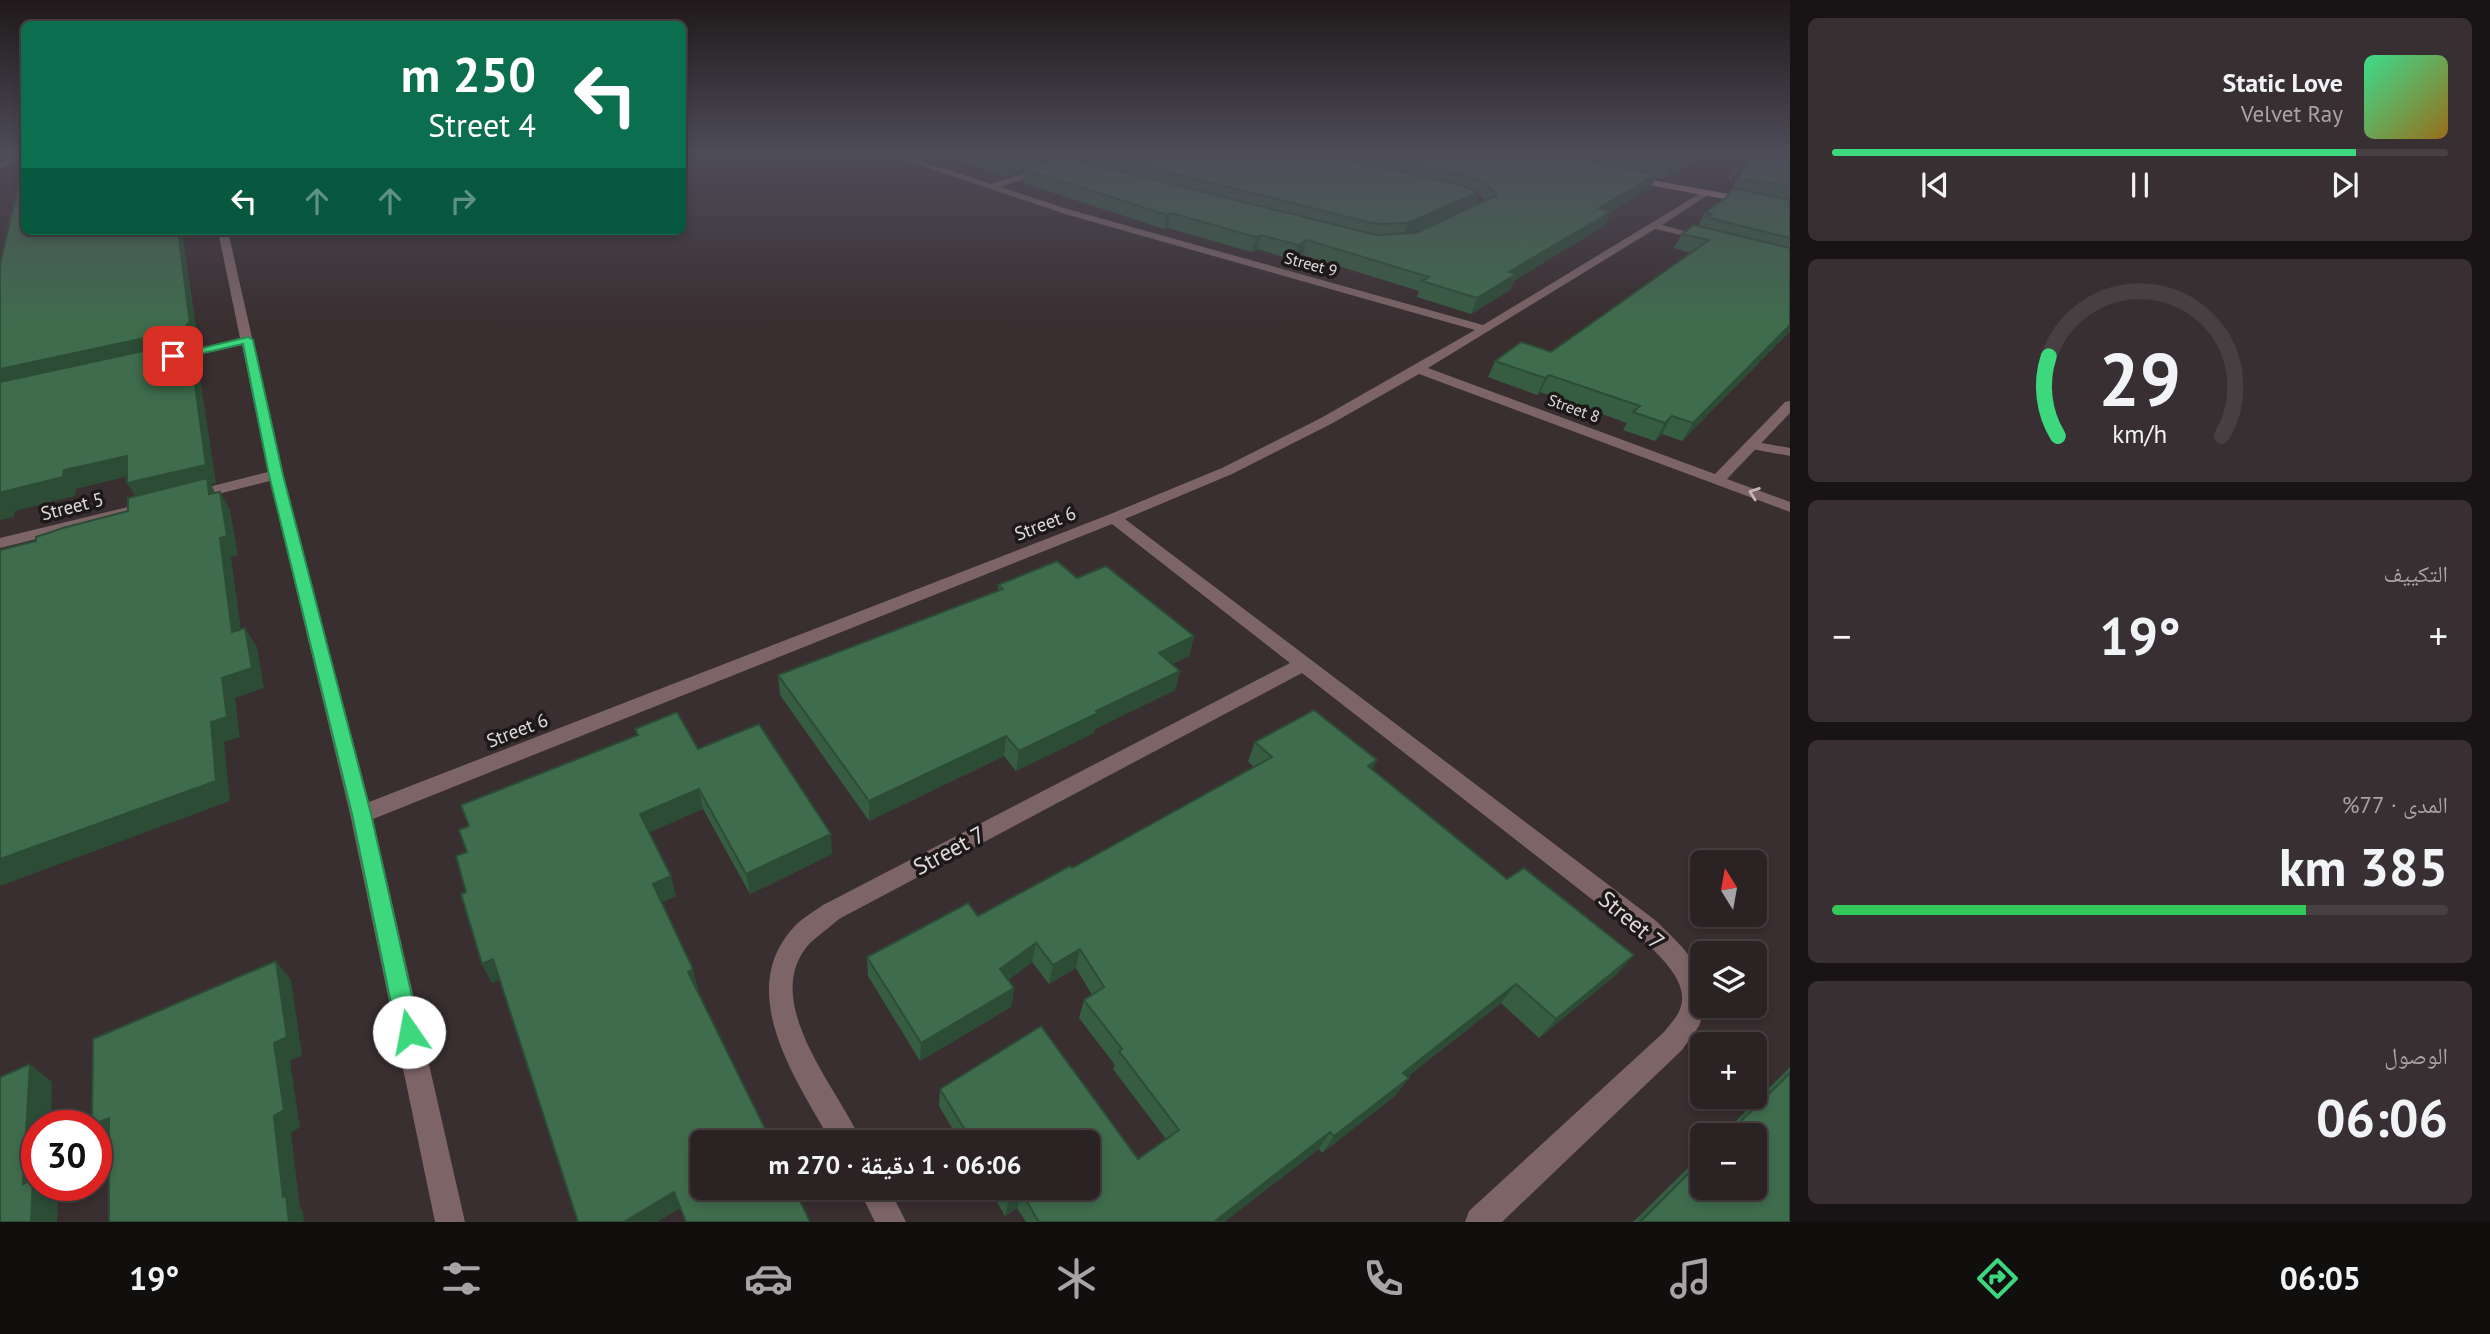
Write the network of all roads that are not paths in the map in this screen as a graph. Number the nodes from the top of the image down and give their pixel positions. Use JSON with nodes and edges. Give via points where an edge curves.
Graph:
{"nodes":[{"id":1,"x":1068,"y":211,"type":"edge"},
{"id":2,"x":1676,"y":211,"type":"edge"},
{"id":3,"x":1652,"y":225,"type":"junction"},
{"id":4,"x":226,"y":235,"type":"edge"},
{"id":5,"x":1715,"y":242,"type":"edge"},
{"id":6,"x":1482,"y":328,"type":"junction"},
{"id":7,"x":248,"y":340,"type":"junction"},
{"id":8,"x":156,"y":360,"type":"edge"},
{"id":9,"x":1418,"y":369,"type":"junction"},
{"id":10,"x":1790,"y":405,"type":"edge"},
{"id":11,"x":1751,"y":445,"type":"junction"},
{"id":12,"x":1790,"y":453,"type":"edge"},
{"id":13,"x":276,"y":475,"type":"junction"},
{"id":14,"x":1718,"y":480,"type":"junction"},
{"id":15,"x":1790,"y":507,"type":"edge"},
{"id":16,"x":1114,"y":518,"type":"junction"},
{"id":17,"x":0,"y":544,"type":"edge"},
{"id":18,"x":1304,"y":664,"type":"junction"},
{"id":19,"x":361,"y":814,"type":"junction"},
{"id":20,"x":841,"y":1130,"type":"edge"},
{"id":21,"x":879,"y":1200,"type":"edge"},
{"id":22,"x":450,"y":1222,"type":"edge"},
{"id":23,"x":891,"y":1222,"type":"edge"},
{"id":24,"x":1480,"y":1222,"type":"edge"}],
"edges":[{"from":1,"to":6,"type":"street","name":"Street 9"},
{"from":2,"to":3,"type":"street","name":"Street 6"},
{"from":3,"to":5,"type":"street"},
{"from":3,"to":6,"type":"street","name":"Street 6"},
{"from":4,"to":7,"type":"street"},
{"from":6,"to":9,"type":"street","name":"Street 6"},
{"from":7,"to":8,"type":"street"},
{"from":7,"to":13,"type":"street"},
{"from":9,"to":14,"type":"street","name":"Street 8"},
{"from":9,"to":16,"type":"street","name":"Street 6","via":[[1281,444]]},
{"from":10,"to":11,"type":"street"},
{"from":11,"to":12,"type":"street"},
{"from":11,"to":14,"type":"street"},
{"from":13,"to":17,"type":"street","name":"Street 5"},
{"from":13,"to":19,"type":"street"},
{"from":15,"to":14,"type":"street","name":"Street 8","one_way":true},
{"from":16,"to":18,"type":"street","name":"Street 7"},
{"from":16,"to":19,"type":"street","name":"Street 6"},
{"from":18,"to":20,"type":"street","name":"Street 7","via":[[844,905],[801,934],[784,965],[781,1013]]},
{"from":18,"to":24,"type":"street","name":"Street 7","via":[[1647,928],[1688,976],[1693,1010],[1673,1041]]},
{"from":19,"to":22,"type":"street"},
{"from":21,"to":23,"type":"street"}]}
